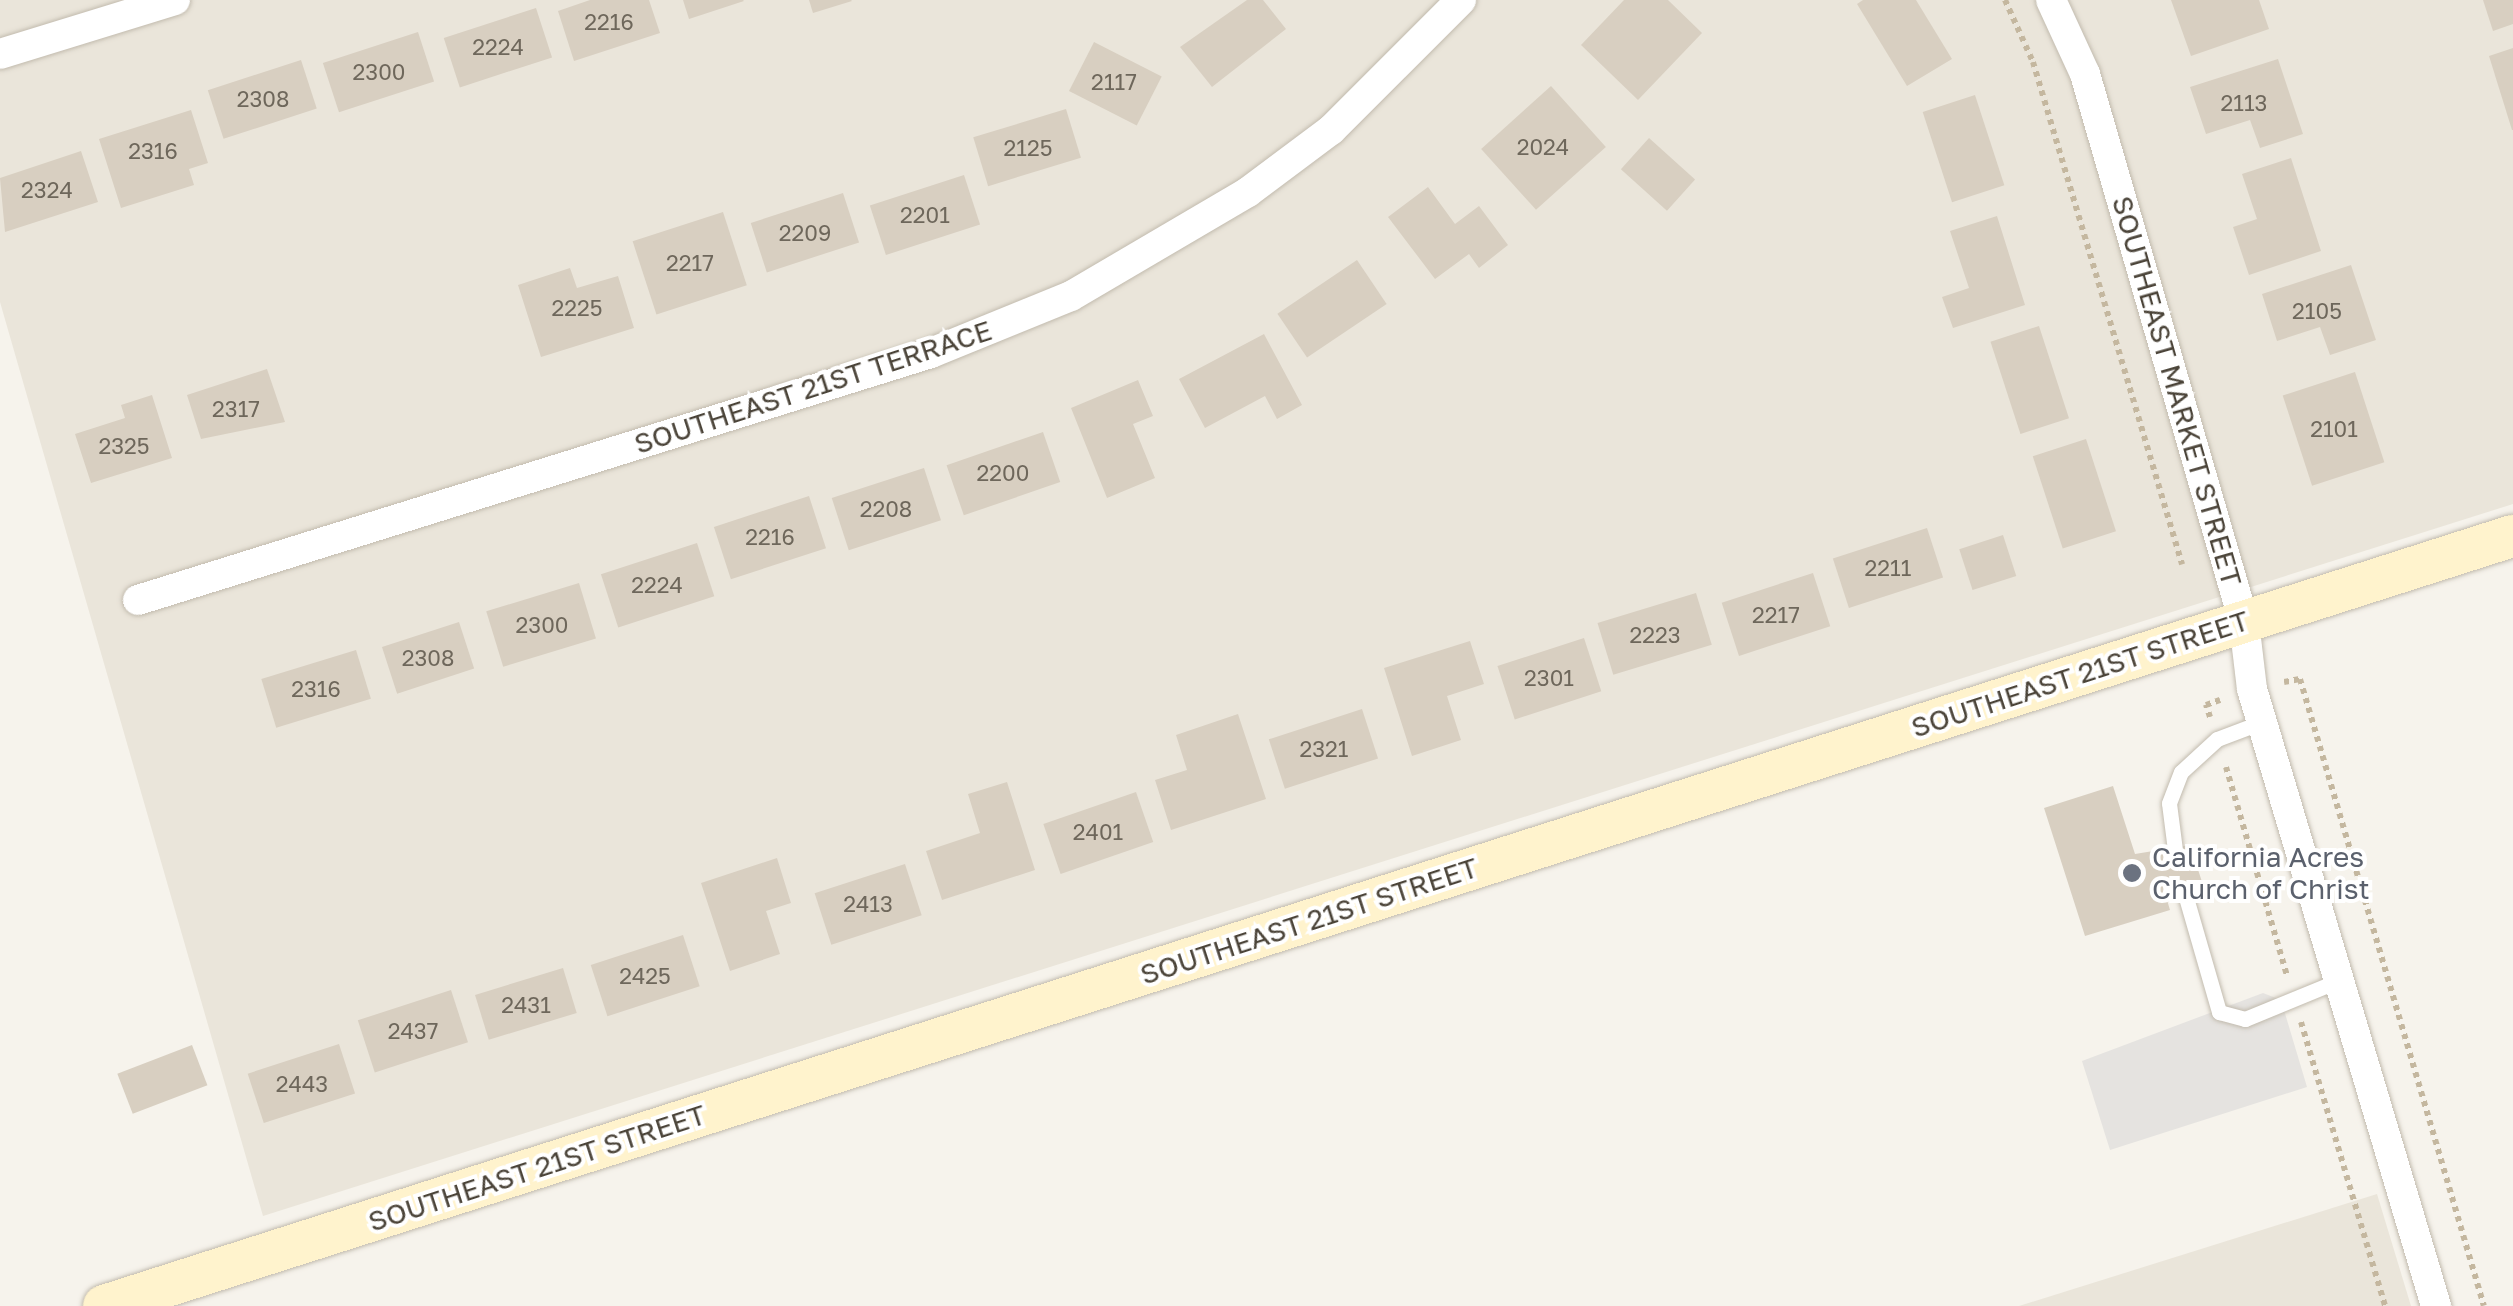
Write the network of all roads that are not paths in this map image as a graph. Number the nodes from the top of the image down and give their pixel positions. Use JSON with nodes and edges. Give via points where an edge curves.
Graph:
{"nodes":[{"id":1,"x":175,"y":0,"type":"edge"},
{"id":2,"x":1461,"y":0,"type":"edge"},
{"id":3,"x":2051,"y":0,"type":"edge"},
{"id":4,"x":0,"y":54,"type":"edge"},
{"id":5,"x":2513,"y":536,"type":"edge"},
{"id":6,"x":138,"y":600,"type":"dead end"},
{"id":7,"x":2244,"y":622,"type":"junction"},
{"id":8,"x":2262,"y":722,"type":"junction"},
{"id":9,"x":2175,"y":850,"type":"dead end"},
{"id":10,"x":2186,"y":894,"type":"dead end"},
{"id":11,"x":2340,"y":980,"type":"junction"},
{"id":12,"x":104,"y":1306,"type":"edge"},
{"id":13,"x":2436,"y":1306,"type":"edge"}],
"edges":[{"from":1,"to":4,"type":"street"},
{"from":2,"to":6,"type":"street","name":"SOUTHEAST 21ST TERRACE","via":[[1331,130],[1248,192],[1070,296],[931,354]]},
{"from":3,"to":7,"type":"street","name":"SOUTHEAST MARKET STREET","via":[[2085,74]]},
{"from":5,"to":7,"type":"street","name":"SOUTHEAST 21ST STREET"},
{"from":7,"to":8,"type":"street","name":"SOUTHEAST MARKET STREET"},
{"from":7,"to":12,"type":"street","name":"SOUTHEAST 21ST STREET"},
{"from":8,"to":9,"type":"lane","via":[[2217,739],[2181,772],[2169,803]]},
{"from":8,"to":11,"type":"street","name":"SOUTHEAST MARKET STREET"},
{"from":10,"to":11,"type":"lane","via":[[2219,1012],[2245,1019]]},
{"from":11,"to":13,"type":"street","name":"SOUTHEAST MARKET STREET"}]}
